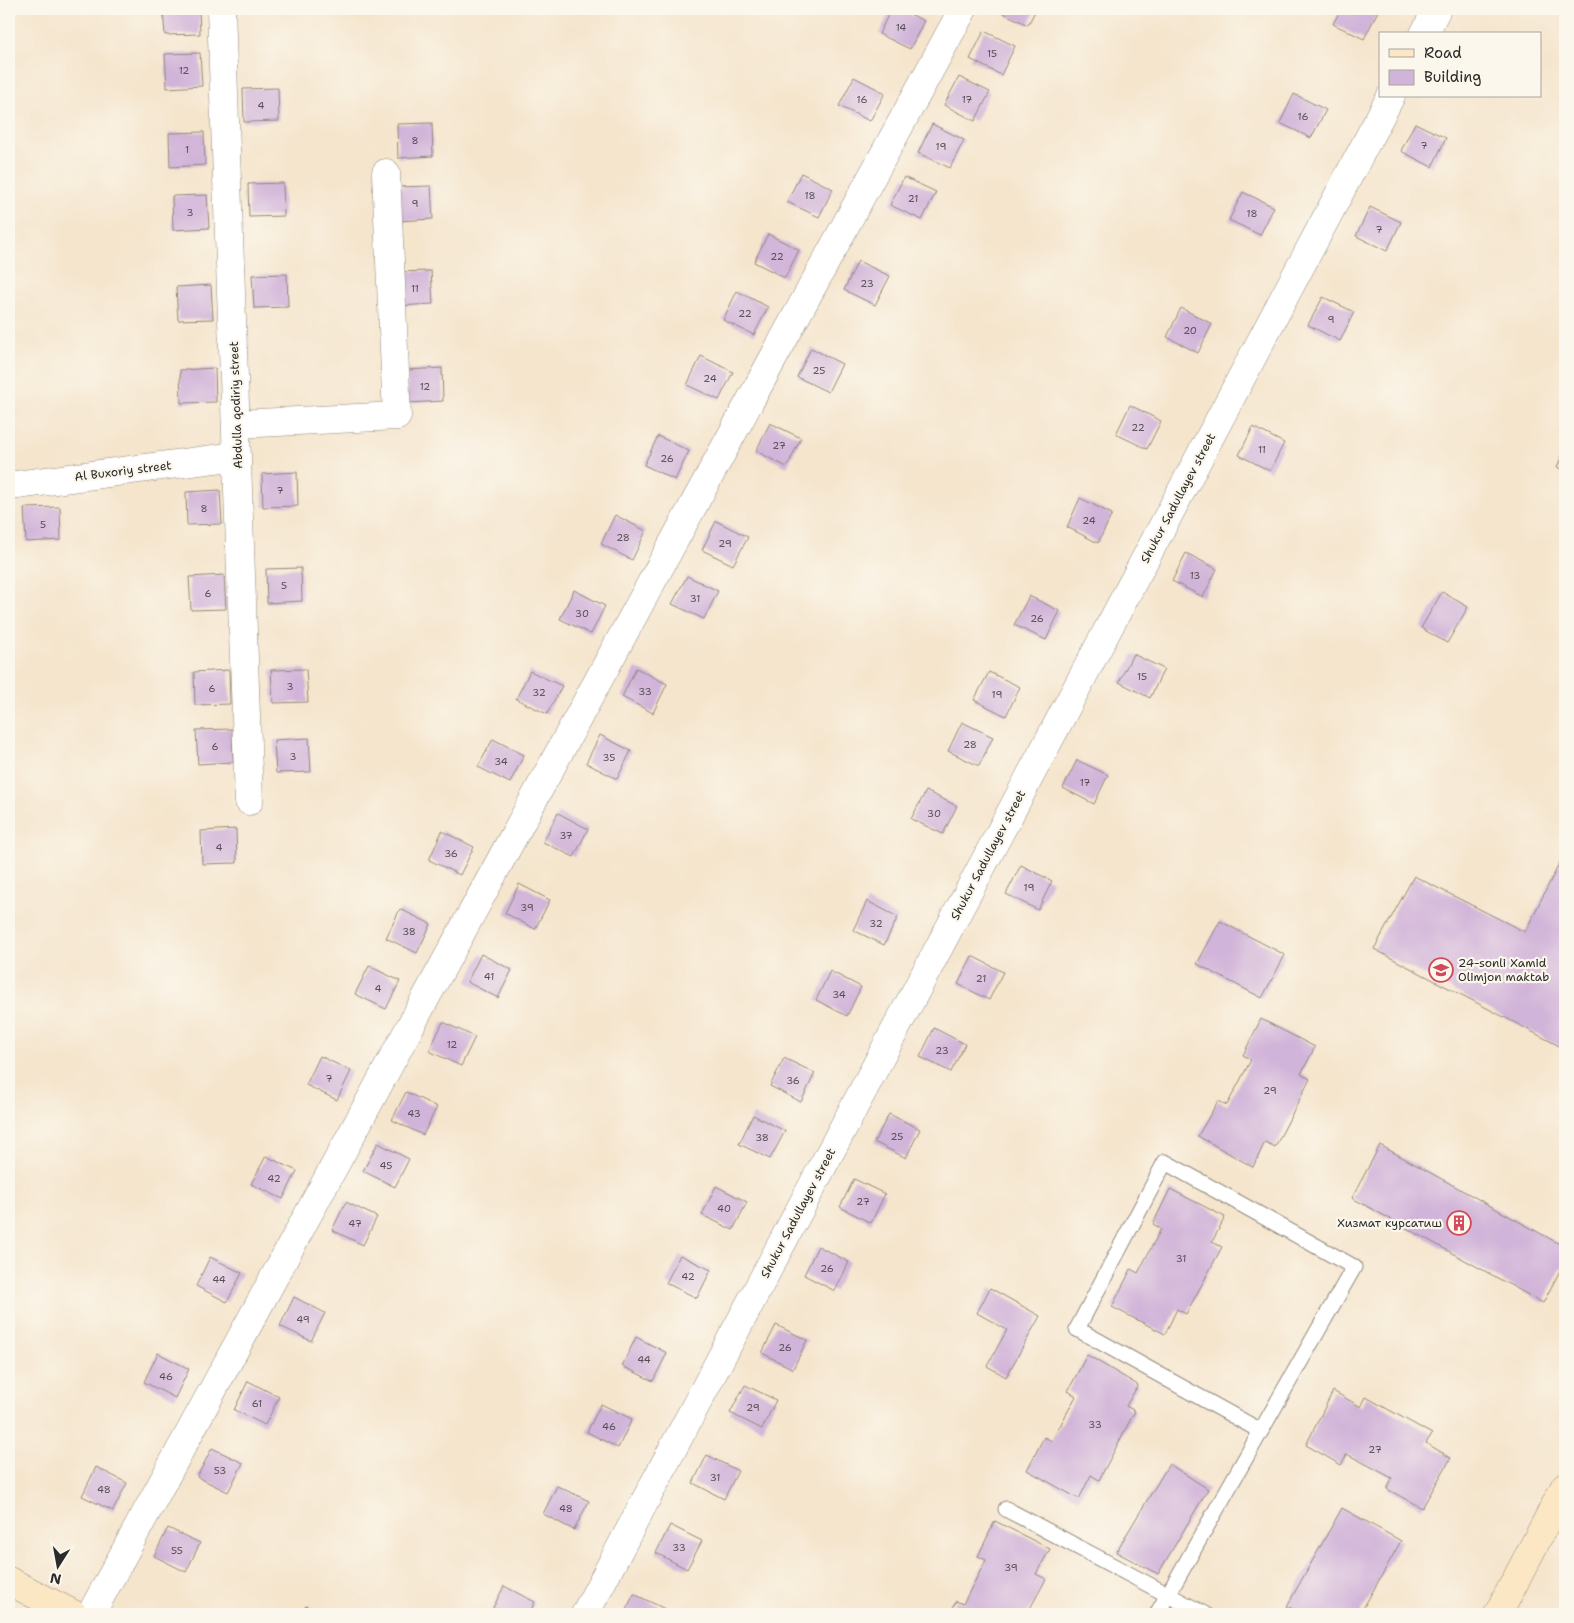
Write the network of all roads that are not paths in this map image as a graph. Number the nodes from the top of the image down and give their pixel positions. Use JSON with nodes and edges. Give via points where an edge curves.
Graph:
{"nodes":[{"id":1,"x":221,"y":9,"type":"edge"},
{"id":2,"x":963,"y":9,"type":"edge"},
{"id":3,"x":1437,"y":9,"type":"edge"},
{"id":4,"x":1425,"y":32,"type":"edge"},
{"id":5,"x":1390,"y":98,"type":"edge"},
{"id":6,"x":386,"y":173,"type":"dead end"},
{"id":7,"x":237,"y":424,"type":"junction"},
{"id":8,"x":237,"y":456,"type":"junction"},
{"id":9,"x":9,"y":486,"type":"edge"},
{"id":10,"x":250,"y":801,"type":"dead end"},
{"id":11,"x":1260,"y":1430,"type":"junction"},
{"id":12,"x":1565,"y":1486,"type":"edge"},
{"id":13,"x":1006,"y":1509,"type":"dead end"},
{"id":14,"x":9,"y":1582,"type":"edge"},
{"id":15,"x":1167,"y":1595,"type":"junction"},
{"id":16,"x":45,"y":1608,"type":"edge"},
{"id":17,"x":73,"y":1614,"type":"edge"},
{"id":18,"x":91,"y":1614,"type":"edge"},
{"id":19,"x":584,"y":1614,"type":"edge"},
{"id":20,"x":1157,"y":1614,"type":"edge"},
{"id":21,"x":1204,"y":1614,"type":"edge"},
{"id":22,"x":1498,"y":1614,"type":"edge"}],
"edges":[{"from":1,"to":7,"type":"street","name":"Abdulla qodiriy street"},
{"from":2,"to":18,"type":"street"},
{"from":3,"to":4,"type":"street"},
{"from":5,"to":19,"type":"street","name":"Shukur Sadullayev street"},
{"from":6,"to":7,"type":"street","via":[[397,416]]},
{"from":7,"to":8,"type":"street","name":"Abdulla qodiriy street"},
{"from":8,"to":9,"type":"street","name":"Al Buxoriy street"},
{"from":8,"to":10,"type":"street","name":"Abdulla qodiriy street"},
{"from":11,"to":11,"type":"lane","via":[[1077,1329],[1165,1162],[1354,1267]]},
{"from":11,"to":15,"type":"lane"},
{"from":12,"to":22,"type":"street"},
{"from":13,"to":15,"type":"lane"},
{"from":14,"to":16,"type":"street"},
{"from":15,"to":20,"type":"lane"},
{"from":15,"to":21,"type":"lane"},
{"from":16,"to":17,"type":"street"}]}
